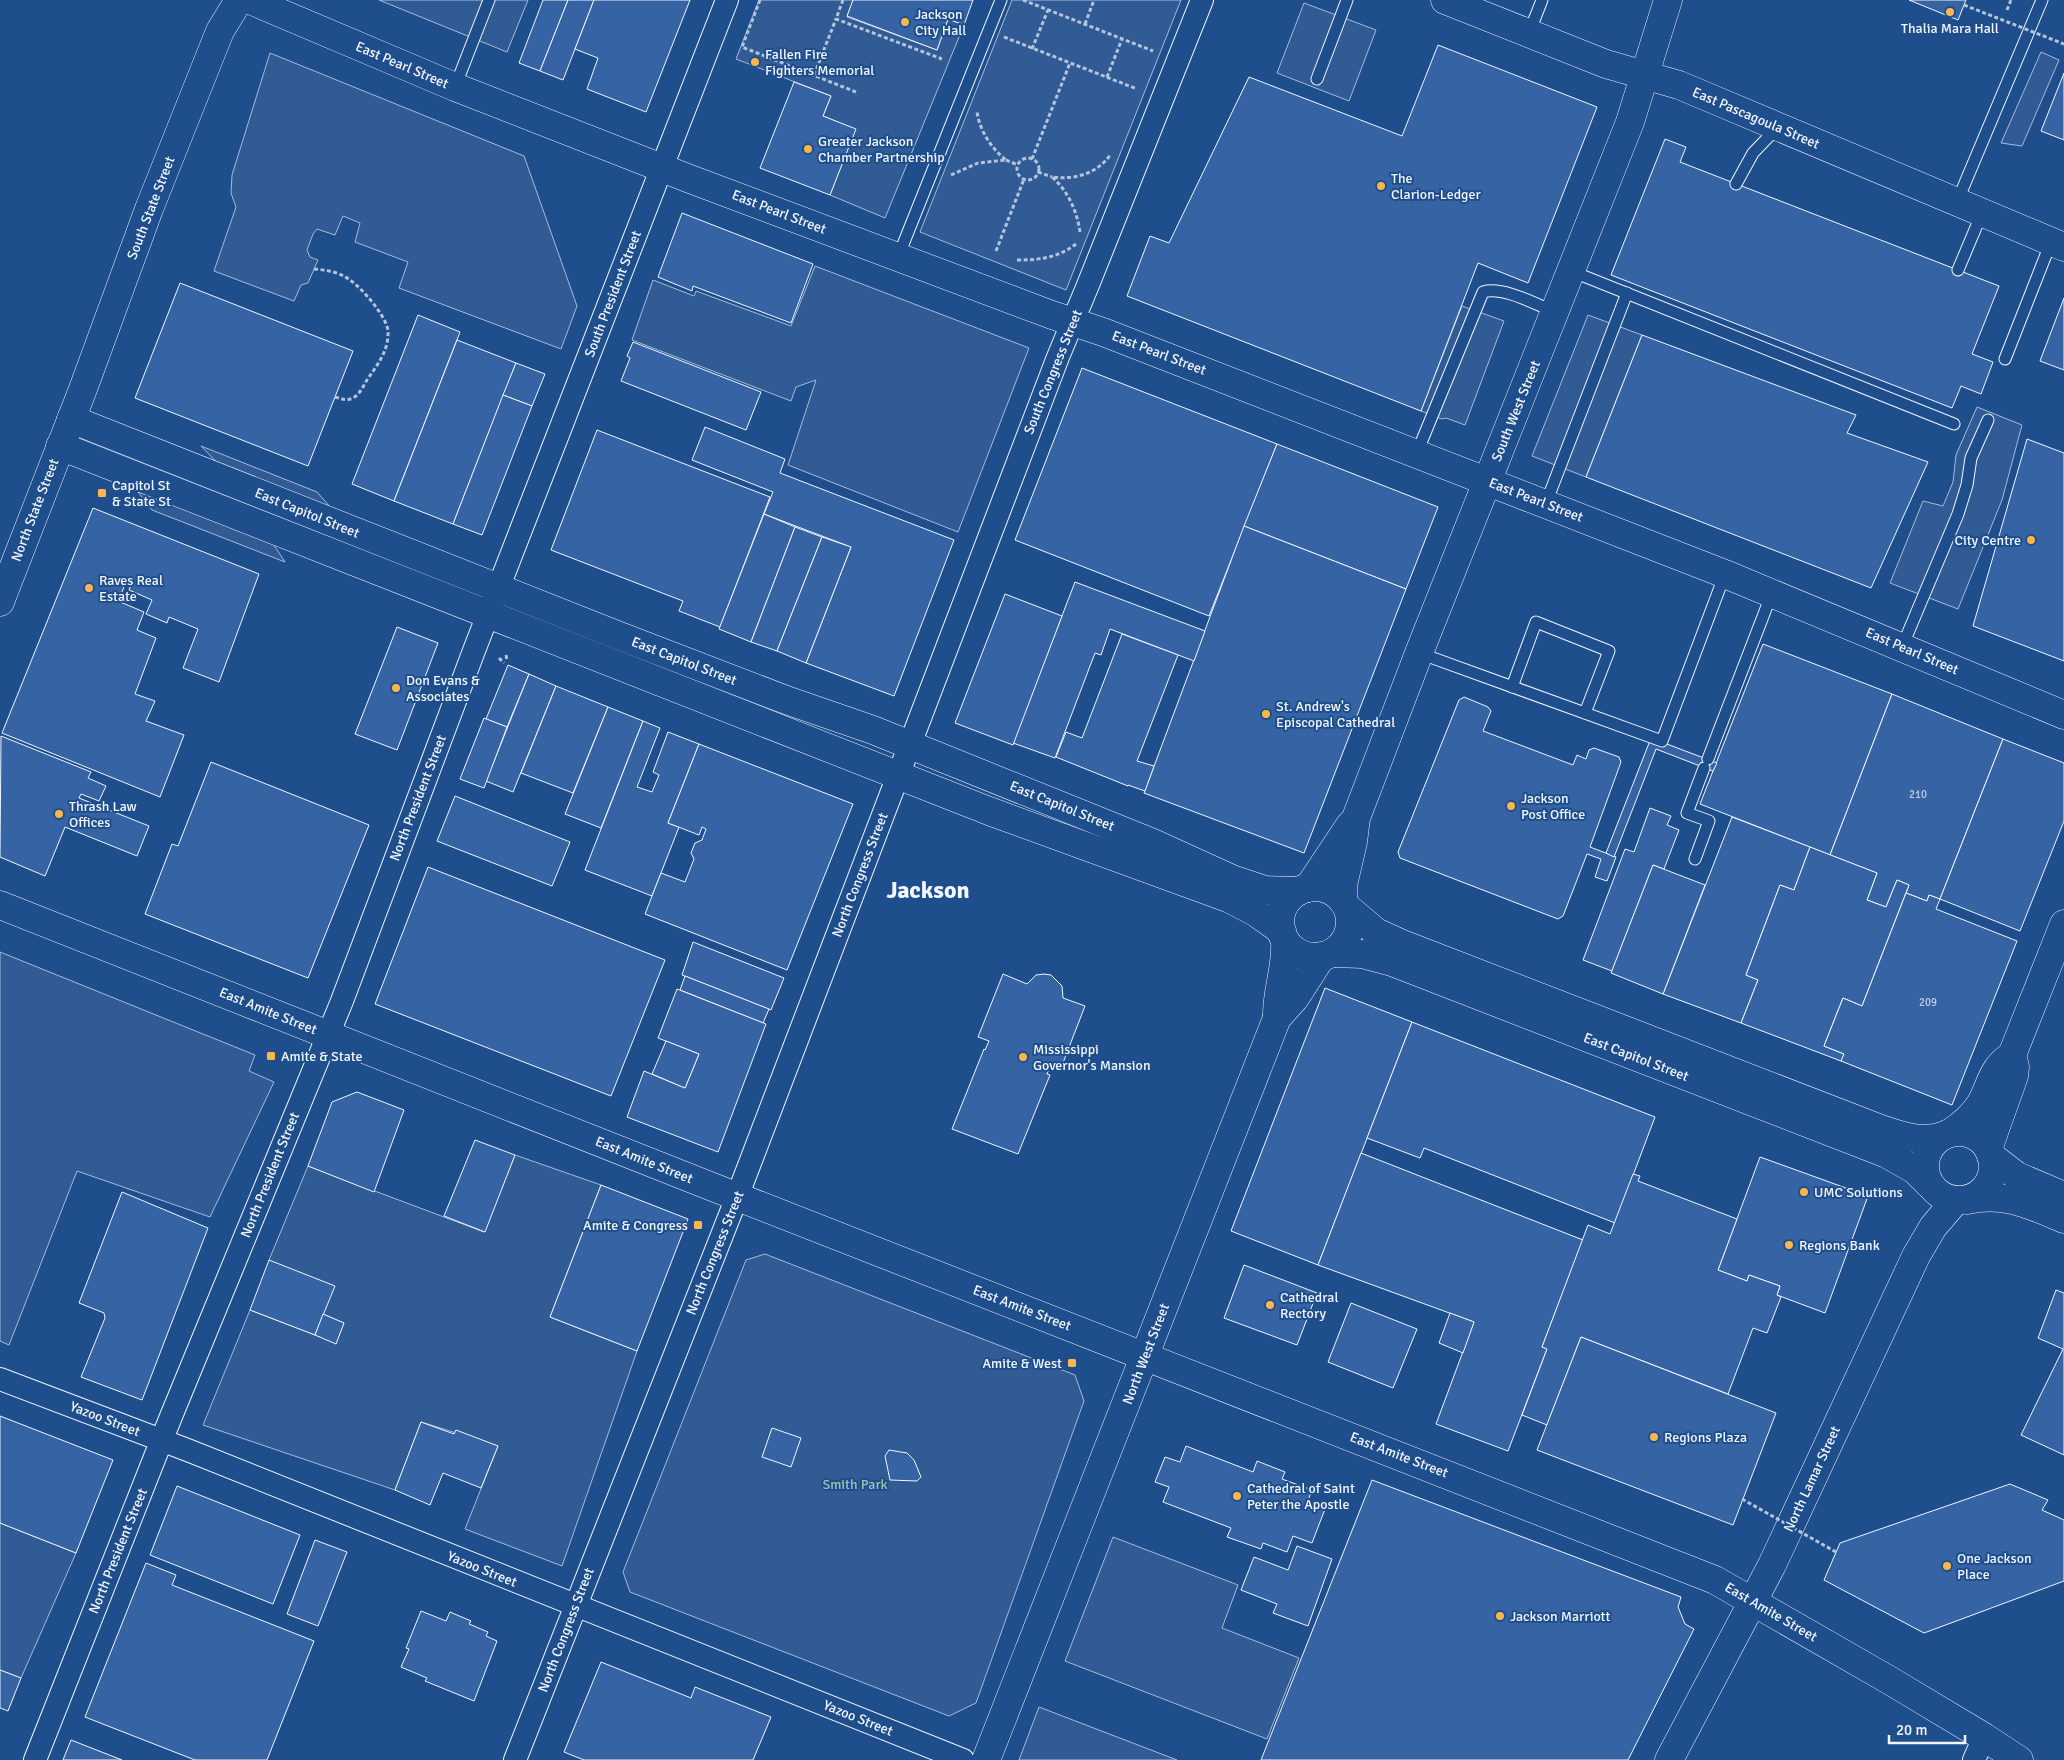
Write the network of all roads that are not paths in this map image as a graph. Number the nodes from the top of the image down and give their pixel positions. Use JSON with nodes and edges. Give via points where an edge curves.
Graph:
{"nodes":[{"id":1,"x":239,"y":0,"type":"edge"},
{"id":2,"x":250,"y":0,"type":"edge"},
{"id":3,"x":489,"y":0,"type":"edge"},
{"id":4,"x":727,"y":0,"type":"edge"},
{"id":5,"x":1001,"y":0,"type":"edge"},
{"id":6,"x":1202,"y":0,"type":"edge"},
{"id":7,"x":1347,"y":0,"type":"edge"},
{"id":8,"x":1445,"y":0,"type":"edge"},
{"id":9,"x":1542,"y":0,"type":"edge"},
{"id":10,"x":1668,"y":0,"type":"edge"},
{"id":11,"x":2042,"y":0,"type":"edge"},
{"id":12,"x":1529,"y":34,"type":"junction"},
{"id":13,"x":1644,"y":75,"type":"junction"},
{"id":14,"x":1317,"y":79,"type":"dead end"},
{"id":15,"x":455,"y":87,"type":"junction"},
{"id":16,"x":1778,"y":127,"type":"junction"},
{"id":17,"x":662,"y":168,"type":"junction"},
{"id":18,"x":1736,"y":184,"type":"dead end"},
{"id":19,"x":1957,"y":202,"type":"junction"},
{"id":20,"x":1982,"y":213,"type":"junction"},
{"id":21,"x":2058,"y":245,"type":"edge"},
{"id":22,"x":898,"y":257,"type":"junction"},
{"id":23,"x":1958,"y":270,"type":"dead end"},
{"id":24,"x":1571,"y":271,"type":"junction"},
{"id":25,"x":1627,"y":293,"type":"junction"},
{"id":26,"x":1555,"y":312,"type":"junction"},
{"id":27,"x":1072,"y":322,"type":"junction"},
{"id":28,"x":2004,"y":359,"type":"dead end"},
{"id":29,"x":71,"y":419,"type":"junction"},
{"id":30,"x":1988,"y":420,"type":"dead end"},
{"id":31,"x":1954,"y":424,"type":"dead end"},
{"id":32,"x":60,"y":446,"type":"junction"},
{"id":33,"x":1416,"y":455,"type":"junction"},
{"id":34,"x":1488,"y":481,"type":"junction"},
{"id":35,"x":1546,"y":503,"type":"junction"},
{"id":36,"x":1725,"y":574,"type":"junction"},
{"id":37,"x":499,"y":588,"type":"junction"},
{"id":38,"x":1772,"y":593,"type":"junction"},
{"id":39,"x":0,"y":602,"type":"edge"},
{"id":40,"x":488,"y":613,"type":"junction"},
{"id":41,"x":1902,"y":647,"type":"junction"},
{"id":42,"x":1419,"y":653,"type":"junction"},
{"id":43,"x":1512,"y":687,"type":"junction"},
{"id":44,"x":1585,"y":713,"type":"junction"},
{"id":45,"x":2064,"y":715,"type":"edge"},
{"id":46,"x":910,"y":745,"type":"junction"},
{"id":47,"x":899,"y":775,"type":"junction"},
{"id":48,"x":1356,"y":818,"type":"junction"},
{"id":49,"x":1695,"y":859,"type":"dead end"},
{"id":50,"x":1304,"y":890,"type":"junction"},
{"id":51,"x":0,"y":905,"type":"edge"},
{"id":52,"x":1346,"y":905,"type":"junction"},
{"id":53,"x":2064,"y":924,"type":"edge"},
{"id":54,"x":1284,"y":936,"type":"junction"},
{"id":55,"x":1328,"y":955,"type":"junction"},
{"id":56,"x":1277,"y":1018,"type":"junction"},
{"id":57,"x":328,"y":1035,"type":"junction"},
{"id":58,"x":2012,"y":1055,"type":"junction"},
{"id":59,"x":1946,"y":1135,"type":"junction"},
{"id":60,"x":1990,"y":1153,"type":"junction"},
{"id":61,"x":1929,"y":1184,"type":"junction"},
{"id":62,"x":2064,"y":1196,"type":"edge"},
{"id":63,"x":737,"y":1197,"type":"junction"},
{"id":64,"x":1962,"y":1200,"type":"junction"},
{"id":65,"x":2064,"y":1219,"type":"edge"},
{"id":66,"x":1145,"y":1356,"type":"junction"},
{"id":67,"x":0,"y":1379,"type":"edge"},
{"id":68,"x":162,"y":1440,"type":"junction"},
{"id":69,"x":1753,"y":1601,"type":"junction"},
{"id":70,"x":576,"y":1606,"type":"junction"},
{"id":71,"x":1979,"y":1748,"type":"edge"},
{"id":72,"x":35,"y":1760,"type":"edge"},
{"id":73,"x":515,"y":1760,"type":"edge"},
{"id":74,"x":963,"y":1760,"type":"edge"},
{"id":75,"x":986,"y":1760,"type":"edge"},
{"id":76,"x":1669,"y":1760,"type":"edge"},
{"id":77,"x":2019,"y":1760,"type":"edge"}],
"edges":[{"from":1,"to":29,"type":"main road","name":"South State Street","via":[[220,31]]},
{"from":2,"to":15,"type":"main road","name":"East Pearl Street"},
{"from":3,"to":15,"type":"lane"},
{"from":4,"to":17,"type":"street","name":"South President Street"},
{"from":5,"to":22,"type":"lane"},
{"from":6,"to":27,"type":"street","name":"South Congress Street"},
{"from":7,"to":14,"type":"lane"},
{"from":8,"to":12,"type":"main road","name":"East Pascagoula Street"},
{"from":9,"to":12,"type":"lane"},
{"from":10,"to":13,"type":"main road","name":"South West Street"},
{"from":11,"to":19,"type":"lane"},
{"from":12,"to":13,"type":"main road","name":"East Pascagoula Street"},
{"from":13,"to":16,"type":"main road","name":"East Pascagoula Street","via":[[1679,85]]},
{"from":13,"to":24,"type":"main road","name":"South West Street","via":[[1630,122]]},
{"from":15,"to":17,"type":"main road","name":"East Pearl Street"},
{"from":16,"to":18,"type":"lane","via":[[1752,153]]},
{"from":16,"to":19,"type":"main road","name":"East Pascagoula Street"},
{"from":17,"to":22,"type":"main road","name":"East Pearl Street"},
{"from":17,"to":37,"type":"street","name":"South President Street"},
{"from":19,"to":20,"type":"main road","name":"East Pascagoula Street"},
{"from":20,"to":21,"type":"main road","name":"East Pascagoula Street"},
{"from":20,"to":23,"type":"lane"},
{"from":21,"to":28,"type":"lane"},
{"from":22,"to":27,"type":"main road","name":"East Pearl Street"},
{"from":24,"to":25,"type":"lane"},
{"from":24,"to":26,"type":"main road","name":"South West Street"},
{"from":25,"to":31,"type":"lane"},
{"from":25,"to":35,"type":"lane"},
{"from":26,"to":33,"type":"lane","via":[[1502,292],[1483,292]]},
{"from":26,"to":34,"type":"main road","name":"South West Street"},
{"from":27,"to":33,"type":"main road","name":"East Pearl Street"},
{"from":27,"to":46,"type":"street","name":"South Congress Street"},
{"from":29,"to":32,"type":"main road","name":"North State Street"},
{"from":29,"to":37,"type":"main road","name":"East Capitol Street"},
{"from":30,"to":41,"type":"lane","via":[[1971,458],[1958,514]]},
{"from":32,"to":39,"type":"main road","name":"North State Street"},
{"from":32,"to":40,"type":"main road","name":"East Capitol Street"},
{"from":33,"to":34,"type":"main road","name":"East Pearl Street"},
{"from":34,"to":35,"type":"main road","name":"East Pearl Street"},
{"from":34,"to":42,"type":"main road","name":"South West Street"},
{"from":35,"to":36,"type":"main road","name":"East Pearl Street"},
{"from":36,"to":38,"type":"main road","name":"East Pearl Street"},
{"from":36,"to":44,"type":"lane","via":[[1662,741]]},
{"from":37,"to":40,"type":"street","name":"North President Street"},
{"from":37,"to":46,"type":"main road","name":"East Capitol Street"},
{"from":38,"to":41,"type":"main road","name":"East Pearl Street"},
{"from":38,"to":49,"type":"lane","via":[[1687,813],[1709,821]]},
{"from":40,"to":47,"type":"main road","name":"East Capitol Street"},
{"from":40,"to":57,"type":"street","name":"North President Street"},
{"from":41,"to":45,"type":"main road","name":"East Pearl Street"},
{"from":42,"to":43,"type":"lane"},
{"from":42,"to":48,"type":"main road","name":"South West Street"},
{"from":43,"to":44,"type":"lane"},
{"from":43,"to":44,"type":"lane","via":[[1536,622],[1609,651]]},
{"from":46,"to":47,"type":"street","name":"North Congress Street"},
{"from":46,"to":50,"type":"main road","name":"East Capitol Street","via":[[1251,886],[1265,890]]},
{"from":47,"to":54,"type":"main road","name":"East Capitol Street","via":[[1228,898],[1255,912]]},
{"from":47,"to":63,"type":"street","name":"North Congress Street"},
{"from":48,"to":50,"type":"main road","name":"South West Street","via":[[1339,839],[1321,872]]},
{"from":48,"to":52,"type":"main road","name":"South West Street","via":[[1354,842],[1343,886]]},
{"from":50,"to":52,"type":"main road","via":[[1323,888],[1334,893]]},
{"from":50,"to":54,"type":"main road","via":[[1290,898],[1283,908],[1280,919]]},
{"from":51,"to":57,"type":"main road","name":"East Amite Street"},
{"from":52,"to":55,"type":"main road","via":[[1350,923],[1348,935]]},
{"from":52,"to":59,"type":"main road","name":"East Capitol Street","via":[[1372,929],[1400,943],[1881,1129],[1909,1137],[1933,1139]]},
{"from":53,"to":58,"type":"main road"},
{"from":54,"to":55,"type":"main road","via":[[1302,954]]},
{"from":54,"to":56,"type":"main road","via":[[1285,964]]},
{"from":55,"to":56,"type":"main road","name":"North West Street"},
{"from":55,"to":61,"type":"main road","name":"East Capitol Street","via":[[1362,954],[1392,962],[1887,1154],[1915,1170]]},
{"from":56,"to":66,"type":"main road","name":"North West Street"},
{"from":57,"to":63,"type":"main road","name":"East Amite Street"},
{"from":57,"to":68,"type":"street","name":"North President Street"},
{"from":58,"to":59,"type":"main road","via":[[1995,1070],[1974,1113]]},
{"from":58,"to":60,"type":"main road","via":[[2014,1076]]},
{"from":59,"to":60,"type":"main road","via":[[1966,1133],[1977,1137]]},
{"from":59,"to":61,"type":"main road","via":[[1933,1143],[1927,1153],[1924,1164]]},
{"from":60,"to":62,"type":"main road","via":[[2018,1176]]},
{"from":60,"to":64,"type":"main road","via":[[1993,1167],[1985,1188]]},
{"from":61,"to":64,"type":"main road","via":[[1946,1198]]},
{"from":63,"to":66,"type":"main road","name":"East Amite Street"},
{"from":63,"to":70,"type":"street","name":"North Congress Street"},
{"from":64,"to":65,"type":"main road","via":[[1991,1196],[2012,1199]]},
{"from":64,"to":69,"type":"main road","name":"North Lamar Street","via":[[1933,1227],[1916,1256]]},
{"from":66,"to":69,"type":"main road","name":"East Amite Street","via":[[1606,1536],[1715,1580]]},
{"from":66,"to":75,"type":"main road","name":"North West Street"},
{"from":67,"to":68,"type":"street","name":"Yazoo Street"},
{"from":68,"to":70,"type":"street","name":"Yazoo Street"},
{"from":68,"to":72,"type":"street","name":"North President Street"},
{"from":69,"to":71,"type":"main road","name":"East Amite Street"},
{"from":69,"to":76,"type":"main road","name":"North Lamar Street"},
{"from":70,"to":73,"type":"street","name":"North Congress Street"},
{"from":70,"to":74,"type":"street","name":"Yazoo Street"},
{"from":71,"to":77,"type":"main road","name":"East Amite Street"}]}
